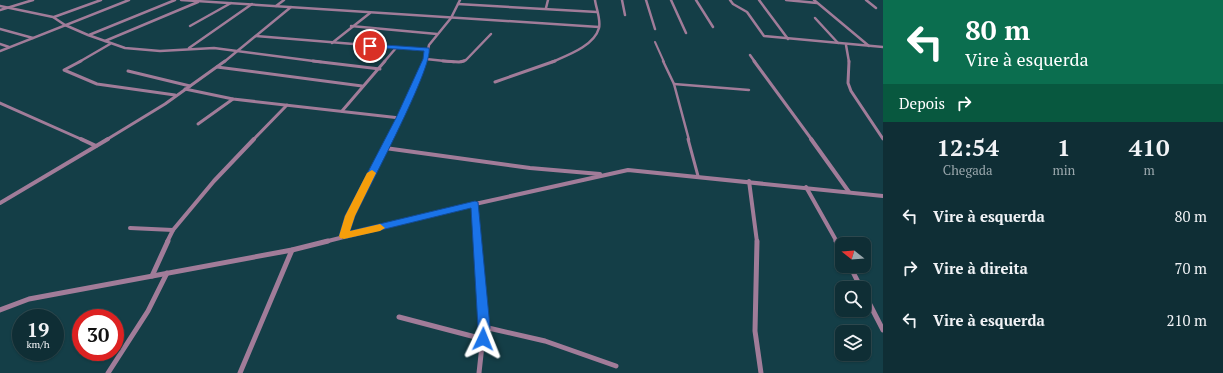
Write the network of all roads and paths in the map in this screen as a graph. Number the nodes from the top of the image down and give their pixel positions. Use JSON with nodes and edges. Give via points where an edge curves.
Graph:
{"nodes":[{"id":1,"x":32,"y":0,"type":"edge"},
{"id":2,"x":101,"y":0,"type":"edge"},
{"id":3,"x":129,"y":0,"type":"edge"},
{"id":4,"x":175,"y":0,"type":"edge"},
{"id":5,"x":181,"y":0,"type":"edge"},
{"id":6,"x":243,"y":0,"type":"edge"},
{"id":7,"x":284,"y":0,"type":"edge"},
{"id":8,"x":548,"y":0,"type":"edge"},
{"id":9,"x":595,"y":0,"type":"edge"},
{"id":10,"x":622,"y":0,"type":"edge"},
{"id":11,"x":646,"y":0,"type":"edge"},
{"id":12,"x":671,"y":0,"type":"edge"},
{"id":13,"x":696,"y":0,"type":"edge"},
{"id":14,"x":730,"y":0,"type":"edge"},
{"id":15,"x":759,"y":0,"type":"edge"},
{"id":16,"x":786,"y":0,"type":"edge"},
{"id":17,"x":814,"y":0,"type":"edge"},
{"id":18,"x":866,"y":0,"type":"edge"},
{"id":19,"x":200,"y":1,"type":"junction"},
{"id":20,"x":206,"y":1,"type":"edge"},
{"id":21,"x":459,"y":2,"type":"edge"},
{"id":22,"x":231,"y":3,"type":"junction"},
{"id":23,"x":238,"y":3,"type":"junction"},
{"id":24,"x":817,"y":3,"type":"junction"},
{"id":25,"x":253,"y":4,"type":"junction"},
{"id":26,"x":0,"y":6,"type":"edge"},
{"id":27,"x":276,"y":6,"type":"junction"},
{"id":28,"x":291,"y":7,"type":"junction"},
{"id":29,"x":9,"y":8,"type":"junction"},
{"id":30,"x":546,"y":8,"type":"junction"},
{"id":31,"x":876,"y":8,"type":"dead end"},
{"id":32,"x":0,"y":10,"type":"edge"},
{"id":33,"x":597,"y":12,"type":"junction"},
{"id":34,"x":370,"y":13,"type":"junction"},
{"id":35,"x":624,"y":15,"type":"dead end"},
{"id":36,"x":53,"y":17,"type":"junction"},
{"id":37,"x":450,"y":18,"type":"junction"},
{"id":38,"x":815,"y":18,"type":"dead end"},
{"id":39,"x":65,"y":25,"type":"junction"},
{"id":40,"x":190,"y":26,"type":"dead end"},
{"id":41,"x":351,"y":26,"type":"junction"},
{"id":42,"x":599,"y":27,"type":"junction"},
{"id":43,"x":713,"y":27,"type":"dead end"},
{"id":44,"x":0,"y":29,"type":"edge"},
{"id":45,"x":655,"y":29,"type":"dead end"},
{"id":46,"x":686,"y":32,"type":"dead end"},
{"id":47,"x":437,"y":34,"type":"junction"},
{"id":48,"x":491,"y":34,"type":"dead end"},
{"id":49,"x":88,"y":35,"type":"junction"},
{"id":50,"x":256,"y":36,"type":"junction"},
{"id":51,"x":34,"y":38,"type":"junction"},
{"id":52,"x":788,"y":39,"type":"junction"},
{"id":53,"x":105,"y":41,"type":"junction"},
{"id":54,"x":655,"y":42,"type":"dead end"},
{"id":55,"x":0,"y":44,"type":"edge"},
{"id":56,"x":110,"y":44,"type":"junction"},
{"id":57,"x":332,"y":44,"type":"junction"},
{"id":58,"x":838,"y":44,"type":"junction"},
{"id":59,"x":846,"y":44,"type":"junction"},
{"id":60,"x":869,"y":46,"type":"junction"},
{"id":61,"x":10,"y":47,"type":"junction"},
{"id":62,"x":883,"y":47,"type":"edge"},
{"id":63,"x":396,"y":48,"type":"junction"},
{"id":64,"x":188,"y":49,"type":"junction"},
{"id":65,"x":427,"y":50,"type":"junction"},
{"id":66,"x":0,"y":51,"type":"edge"},
{"id":67,"x":236,"y":52,"type":"junction"},
{"id":68,"x":750,"y":55,"type":"dead end"},
{"id":69,"x":426,"y":59,"type":"junction"},
{"id":70,"x":217,"y":67,"type":"junction"},
{"id":71,"x":380,"y":69,"type":"junction"},
{"id":72,"x":128,"y":71,"type":"dead end"},
{"id":73,"x":495,"y":82,"type":"dead end"},
{"id":74,"x":674,"y":84,"type":"junction"},
{"id":75,"x":190,"y":86,"type":"junction"},
{"id":76,"x":362,"y":86,"type":"junction"},
{"id":77,"x":184,"y":89,"type":"junction"},
{"id":78,"x":749,"y":90,"type":"dead end"},
{"id":79,"x":175,"y":95,"type":"junction"},
{"id":80,"x":233,"y":99,"type":"junction"},
{"id":81,"x":0,"y":103,"type":"edge"},
{"id":82,"x":287,"y":105,"type":"junction"},
{"id":83,"x":342,"y":111,"type":"junction"},
{"id":84,"x":400,"y":118,"type":"junction"},
{"id":85,"x":198,"y":124,"type":"dead end"},
{"id":86,"x":883,"y":139,"type":"edge"},
{"id":87,"x":96,"y":146,"type":"junction"},
{"id":88,"x":385,"y":148,"type":"junction"},
{"id":89,"x":605,"y":174,"type":"junction"},
{"id":90,"x":698,"y":176,"type":"junction"},
{"id":91,"x":749,"y":181,"type":"junction"},
{"id":92,"x":806,"y":187,"type":"junction"},
{"id":93,"x":849,"y":192,"type":"junction"},
{"id":94,"x":883,"y":196,"type":"edge"},
{"id":95,"x":0,"y":203,"type":"edge"},
{"id":96,"x":475,"y":204,"type":"junction"},
{"id":97,"x":130,"y":228,"type":"dead end"},
{"id":98,"x":173,"y":230,"type":"junction"},
{"id":99,"x":344,"y":236,"type":"junction"},
{"id":100,"x":835,"y":239,"type":"edge"},
{"id":101,"x":292,"y":250,"type":"junction"},
{"id":102,"x":167,"y":273,"type":"junction"},
{"id":103,"x":152,"y":276,"type":"junction"},
{"id":104,"x":871,"y":307,"type":"edge"},
{"id":105,"x":0,"y":310,"type":"edge"},
{"id":106,"x":399,"y":318,"type":"dead end"},
{"id":107,"x":484,"y":327,"type":"junction"},
{"id":108,"x":883,"y":330,"type":"edge"},
{"id":109,"x":483,"y":339,"type":"junction"},
{"id":110,"x":616,"y":366,"type":"dead end"},
{"id":111,"x":108,"y":373,"type":"edge"},
{"id":112,"x":240,"y":373,"type":"edge"},
{"id":113,"x":479,"y":373,"type":"edge"},
{"id":114,"x":761,"y":373,"type":"edge"}],
"edges":[{"from":1,"to":29,"type":"street"},
{"from":2,"to":36,"type":"street"},
{"from":3,"to":39,"type":"street"},
{"from":4,"to":49,"type":"street"},
{"from":5,"to":19,"type":"street"},
{"from":6,"to":23,"type":"street"},
{"from":7,"to":27,"type":"street"},
{"from":8,"to":30,"type":"street"},
{"from":9,"to":33,"type":"street"},
{"from":10,"to":35,"type":"street"},
{"from":11,"to":45,"type":"street"},
{"from":12,"to":46,"type":"street"},
{"from":13,"to":43,"type":"street"},
{"from":14,"to":52,"type":"street","via":[[747,12],[764,36]]},
{"from":15,"to":52,"type":"street"},
{"from":16,"to":24,"type":"street"},
{"from":17,"to":24,"type":"street"},
{"from":18,"to":31,"type":"street"},
{"from":19,"to":20,"type":"street"},
{"from":19,"to":53,"type":"street"},
{"from":20,"to":22,"type":"street"},
{"from":21,"to":30,"type":"street"},
{"from":21,"to":37,"type":"street"},
{"from":22,"to":23,"type":"street"},
{"from":22,"to":40,"type":"street"},
{"from":23,"to":25,"type":"street"},
{"from":24,"to":60,"type":"street"},
{"from":25,"to":27,"type":"street"},
{"from":25,"to":64,"type":"street"},
{"from":26,"to":29,"type":"street"},
{"from":27,"to":28,"type":"street"},
{"from":28,"to":34,"type":"street"},
{"from":28,"to":50,"type":"street"},
{"from":29,"to":32,"type":"street"},
{"from":29,"to":36,"type":"street"},
{"from":30,"to":33,"type":"street"},
{"from":33,"to":42,"type":"street"},
{"from":34,"to":37,"type":"street"},
{"from":34,"to":41,"type":"street"},
{"from":36,"to":39,"type":"street"},
{"from":37,"to":42,"type":"street"},
{"from":37,"to":47,"type":"street"},
{"from":38,"to":58,"type":"street"},
{"from":39,"to":49,"type":"street"},
{"from":39,"to":51,"type":"street"},
{"from":41,"to":47,"type":"street"},
{"from":41,"to":57,"type":"street"},
{"from":42,"to":73,"type":"street","via":[[593,40],[585,47],[552,62]]},
{"from":44,"to":51,"type":"street"},
{"from":47,"to":65,"type":"street"},
{"from":48,"to":69,"type":"street","via":[[466,60],[460,62]]},
{"from":49,"to":53,"type":"street"},
{"from":50,"to":57,"type":"street"},
{"from":50,"to":67,"type":"street"},
{"from":51,"to":61,"type":"street"},
{"from":52,"to":58,"type":"street"},
{"from":53,"to":56,"type":"street"},
{"from":54,"to":74,"type":"lane"},
{"from":55,"to":61,"type":"street"},
{"from":56,"to":64,"type":"street","via":[[143,50]]},
{"from":56,"to":79,"type":"street","via":[[64,70],[97,84]]},
{"from":57,"to":63,"type":"street"},
{"from":58,"to":59,"type":"street"},
{"from":59,"to":60,"type":"street"},
{"from":59,"to":86,"type":"street","via":[[850,65],[848,83],[851,91]]},
{"from":60,"to":62,"type":"street"},
{"from":61,"to":66,"type":"street"},
{"from":63,"to":65,"type":"street"},
{"from":63,"to":71,"type":"street"},
{"from":64,"to":67,"type":"street","via":[[214,48]]},
{"from":65,"to":69,"type":"street"},
{"from":67,"to":70,"type":"street"},
{"from":67,"to":71,"type":"street"},
{"from":68,"to":93,"type":"street"},
{"from":69,"to":84,"type":"street"},
{"from":70,"to":75,"type":"street"},
{"from":70,"to":76,"type":"street"},
{"from":71,"to":76,"type":"street"},
{"from":72,"to":75,"type":"street"},
{"from":74,"to":78,"type":"lane"},
{"from":74,"to":90,"type":"lane"},
{"from":75,"to":77,"type":"street"},
{"from":76,"to":83,"type":"street"},
{"from":77,"to":79,"type":"street"},
{"from":77,"to":80,"type":"street"},
{"from":79,"to":87,"type":"street"},
{"from":80,"to":82,"type":"street"},
{"from":80,"to":85,"type":"street"},
{"from":81,"to":87,"type":"street"},
{"from":82,"to":83,"type":"street"},
{"from":82,"to":98,"type":"street","via":[[214,181]]},
{"from":83,"to":84,"type":"street"},
{"from":84,"to":88,"type":"street"},
{"from":87,"to":95,"type":"street"},
{"from":88,"to":89,"type":"street","via":[[530,168]]},
{"from":88,"to":99,"type":"street","via":[[350,216]]},
{"from":89,"to":90,"type":"street","via":[[628,170]]},
{"from":89,"to":96,"type":"street"},
{"from":90,"to":91,"type":"street"},
{"from":91,"to":92,"type":"street"},
{"from":91,"to":114,"type":"street","via":[[757,245],[755,331]]},
{"from":92,"to":93,"type":"street"},
{"from":92,"to":100,"type":"street"},
{"from":93,"to":94,"type":"street"},
{"from":96,"to":99,"type":"street"},
{"from":96,"to":107,"type":"street"},
{"from":97,"to":98,"type":"street"},
{"from":98,"to":103,"type":"street"},
{"from":99,"to":101,"type":"street"},
{"from":101,"to":102,"type":"street"},
{"from":101,"to":112,"type":"street"},
{"from":102,"to":103,"type":"street"},
{"from":102,"to":111,"type":"street","via":[[148,311]]},
{"from":103,"to":105,"type":"street","via":[[29,299]]},
{"from":104,"to":108,"type":"street"},
{"from":106,"to":109,"type":"street"},
{"from":107,"to":109,"type":"street"},
{"from":107,"to":110,"type":"street","via":[[545,341]]},
{"from":109,"to":113,"type":"street"}]}
